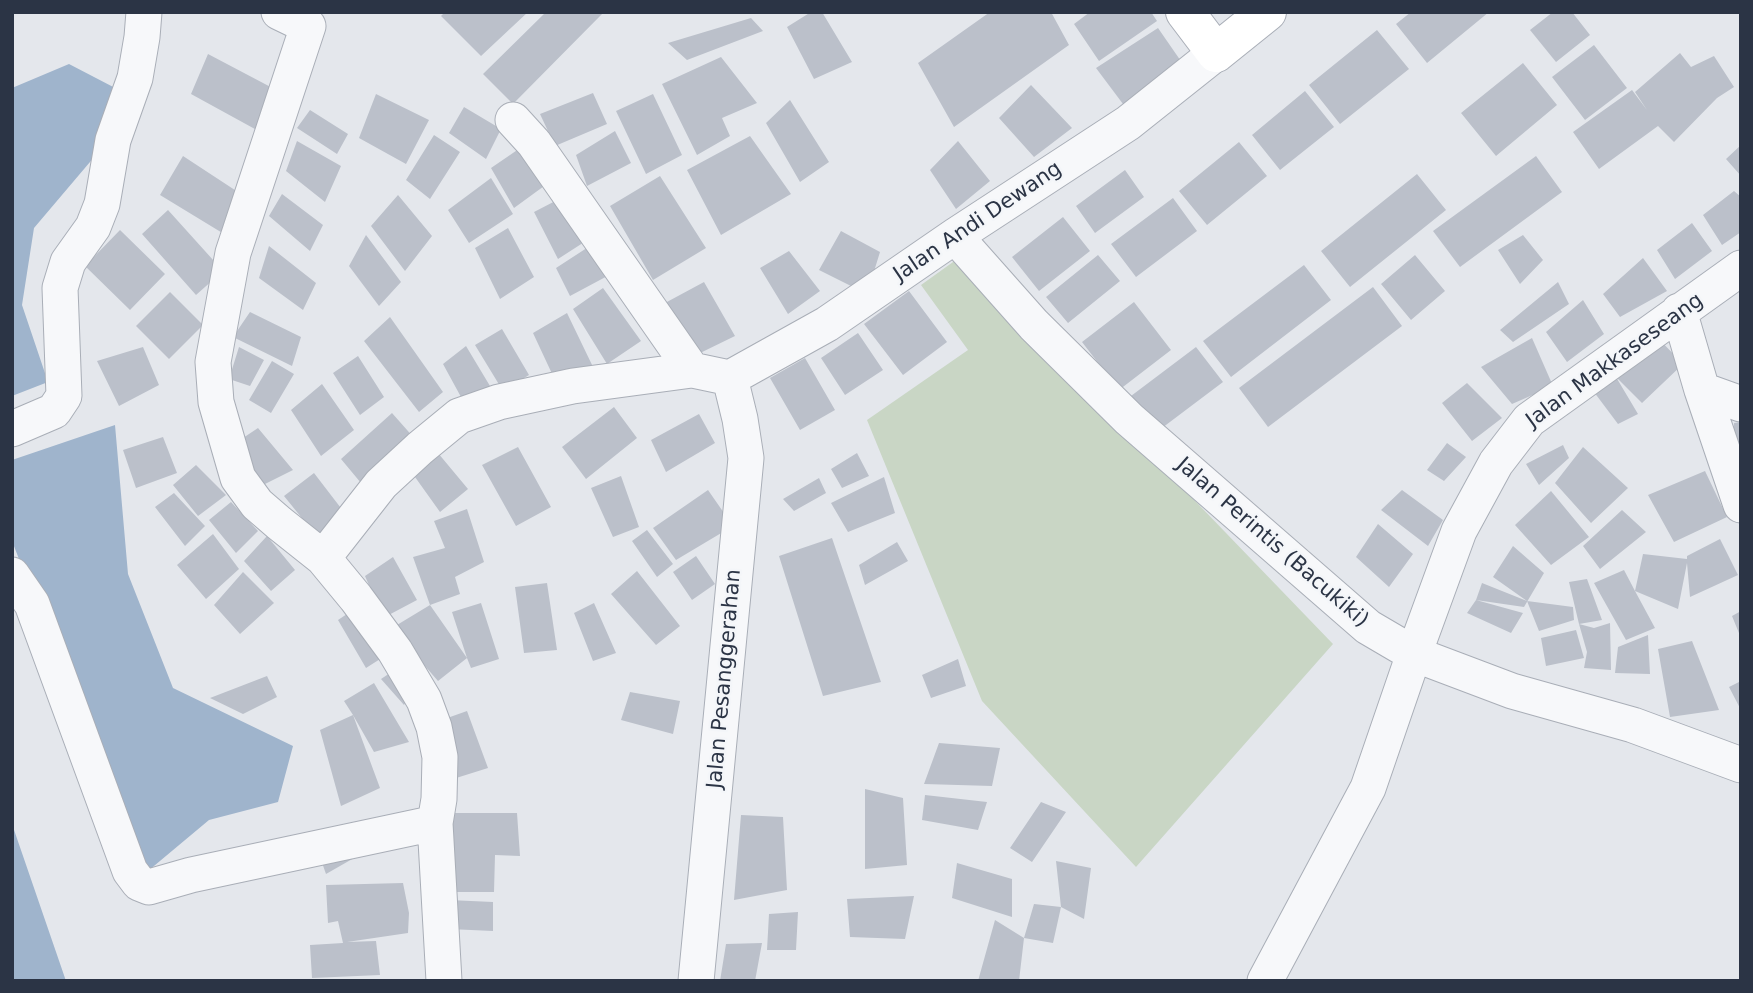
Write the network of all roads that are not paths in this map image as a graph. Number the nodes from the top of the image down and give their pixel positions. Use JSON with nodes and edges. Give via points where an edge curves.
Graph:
{"nodes":[{"id":1,"x":144,"y":12,"type":"edge"},
{"id":2,"x":1185,"y":12,"type":"edge"},
{"id":3,"x":1266,"y":12,"type":"edge"},
{"id":4,"x":293,"y":19,"type":"edge"},
{"id":5,"x":1216,"y":53,"type":"junction"},
{"id":6,"x":513,"y":120,"type":"dead end"},
{"id":7,"x":955,"y":236,"type":"junction"},
{"id":8,"x":1741,"y":268,"type":"edge"},
{"id":9,"x":1679,"y":311,"type":"junction"},
{"id":10,"x":692,"y":370,"type":"junction"},
{"id":11,"x":730,"y":379,"type":"junction"},
{"id":12,"x":1702,"y":390,"type":"junction"},
{"id":13,"x":1741,"y":404,"type":"edge"},
{"id":14,"x":12,"y":429,"type":"edge"},
{"id":15,"x":1741,"y":505,"type":"edge"},
{"id":16,"x":323,"y":558,"type":"junction"},
{"id":17,"x":12,"y":575,"type":"edge"},
{"id":18,"x":1414,"y":654,"type":"junction"},
{"id":19,"x":1741,"y":765,"type":"edge"},
{"id":20,"x":435,"y":823,"type":"junction"},
{"id":21,"x":444,"y":981,"type":"edge"},
{"id":22,"x":696,"y":981,"type":"edge"},
{"id":23,"x":1265,"y":981,"type":"edge"}],
"edges":[{"from":1,"to":14,"type":"street","via":[[135,78],[113,140],[102,204],[93,227],[68,262],[60,288],[64,396],[54,411]]},
{"from":2,"to":5,"type":"main road"},
{"from":3,"to":5,"type":"main road"},
{"from":4,"to":16,"type":"street","via":[[233,253],[213,362],[216,402],[238,478],[257,504]]},
{"from":5,"to":7,"type":"street","name":"Jalan Andi Dewang","via":[[1128,122]]},
{"from":6,"to":10,"type":"street"},
{"from":7,"to":11,"type":"street","name":"Jalan Andi Dewang","via":[[827,324]]},
{"from":7,"to":18,"type":"street","name":"Jalan Perintis (Bacukiki)","via":[[1034,325],[1129,419],[1368,627]]},
{"from":8,"to":9,"type":"street","name":"Jalan Makkaseseang"},
{"from":9,"to":12,"type":"street"},
{"from":9,"to":18,"type":"street","name":"Jalan Makkaseseang","via":[[1529,420],[1512,440],[1459,531]]},
{"from":10,"to":11,"type":"street"},
{"from":10,"to":16,"type":"street","via":[[573,386],[459,416],[381,484]]},
{"from":11,"to":22,"type":"street","name":"Jalan Pesanggerahan","via":[[746,458]]},
{"from":12,"to":13,"type":"street"},
{"from":12,"to":15,"type":"street"},
{"from":16,"to":20,"type":"street","via":[[395,651],[424,699],[440,757]]},
{"from":17,"to":20,"type":"street","via":[[32,604],[130,871],[139,883],[160,886],[191,875]]},
{"from":18,"to":19,"type":"street","name":"Jalan Perintis (Bacukiki)"},
{"from":18,"to":23,"type":"street","name":"Jalan Makkaseseang","via":[[1368,788]]},
{"from":20,"to":21,"type":"street"}]}
